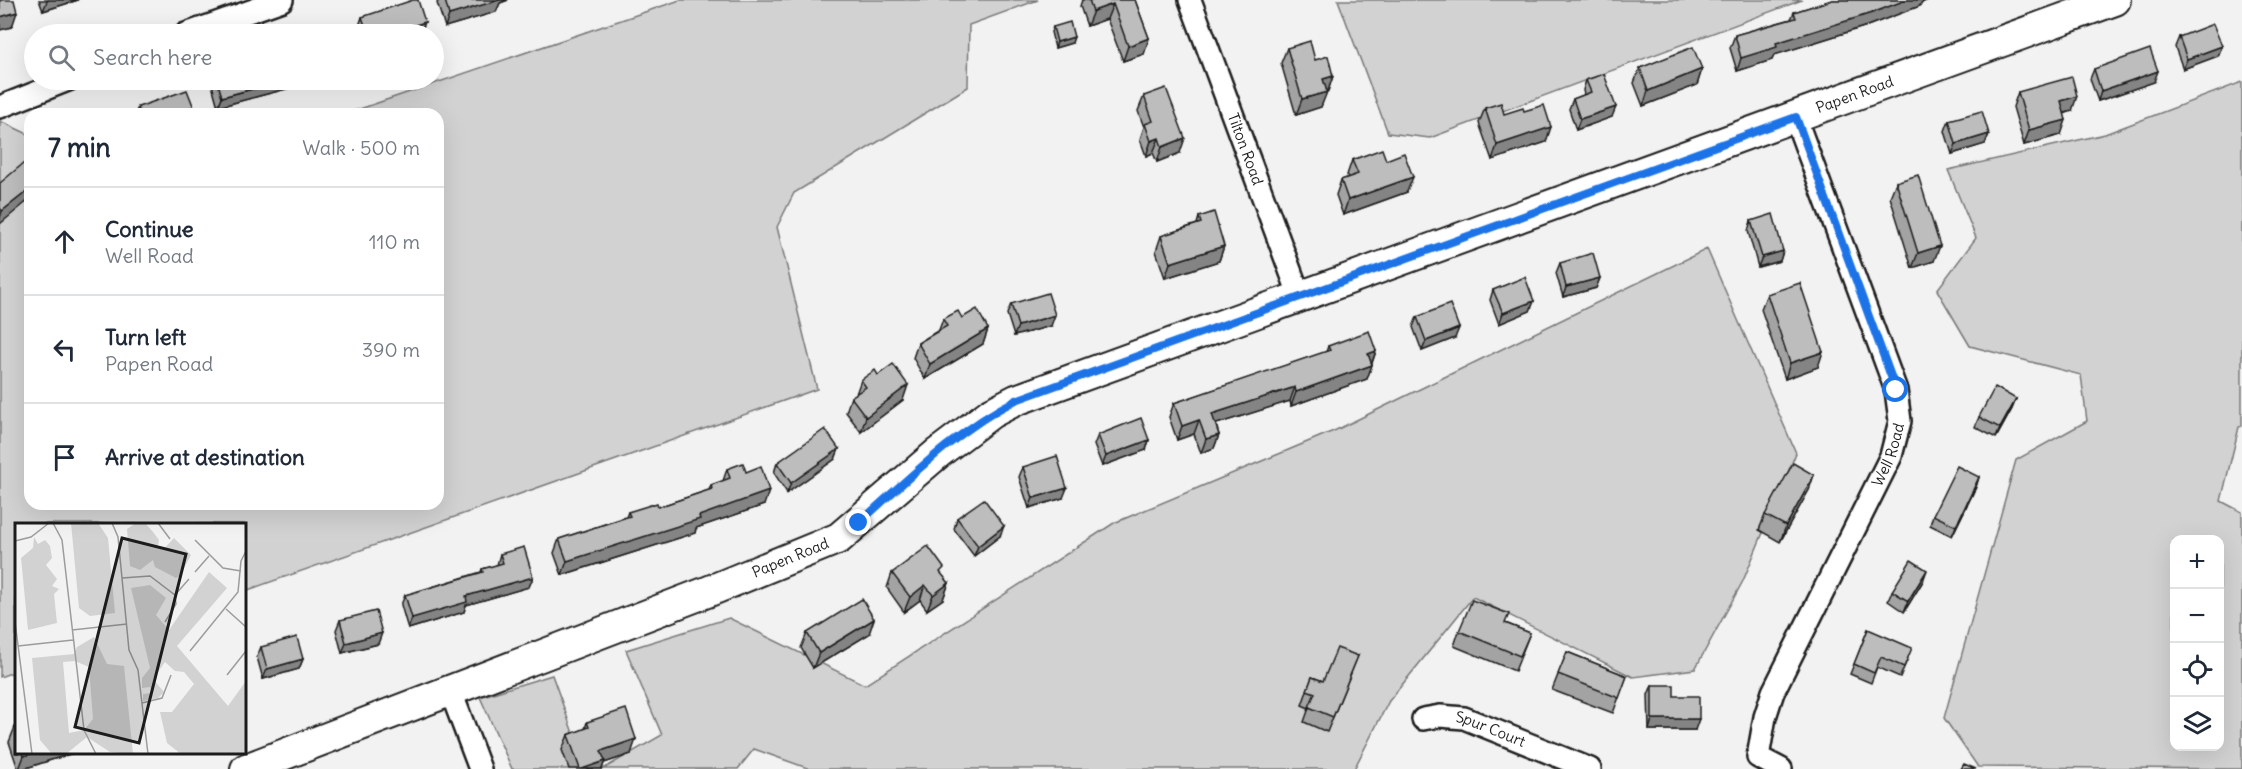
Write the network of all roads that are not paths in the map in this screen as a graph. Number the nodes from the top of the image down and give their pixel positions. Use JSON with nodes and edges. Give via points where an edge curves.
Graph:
{"nodes":[{"id":1,"x":282,"y":0,"type":"edge"},
{"id":2,"x":1190,"y":0,"type":"edge"},
{"id":3,"x":2115,"y":0,"type":"edge"},
{"id":4,"x":214,"y":24,"type":"edge"},
{"id":5,"x":43,"y":90,"type":"edge"},
{"id":6,"x":0,"y":107,"type":"edge"},
{"id":7,"x":1796,"y":117,"type":"junction"},
{"id":8,"x":1300,"y":297,"type":"junction"},
{"id":9,"x":451,"y":692,"type":"junction"},
{"id":10,"x":1423,"y":719,"type":"dead end"},
{"id":11,"x":1751,"y":763,"type":"edge"},
{"id":12,"x":246,"y":769,"type":"edge"},
{"id":13,"x":480,"y":769,"type":"edge"},
{"id":14,"x":1590,"y":769,"type":"edge"},
{"id":15,"x":1781,"y":769,"type":"edge"}],
"edges":[{"from":1,"to":4,"type":"street"},
{"from":2,"to":8,"type":"street","name":"Tilton Road"},
{"from":3,"to":7,"type":"street","name":"Papen Road"},
{"from":5,"to":6,"type":"street"},
{"from":7,"to":8,"type":"street","name":"Papen Road"},
{"from":7,"to":11,"type":"street","name":"Well Road","via":[[1896,390],[1900,421],[1891,456],[1773,692]]},
{"from":8,"to":9,"type":"street","name":"Papen Road","via":[[1016,400],[991,412],[938,453],[839,538]]},
{"from":9,"to":12,"type":"street","name":"Papen Road"},
{"from":9,"to":13,"type":"street"},
{"from":10,"to":14,"type":"street","name":"Spur Court","via":[[1464,718]]},
{"from":11,"to":15,"type":"street","name":"Well Road"}]}
